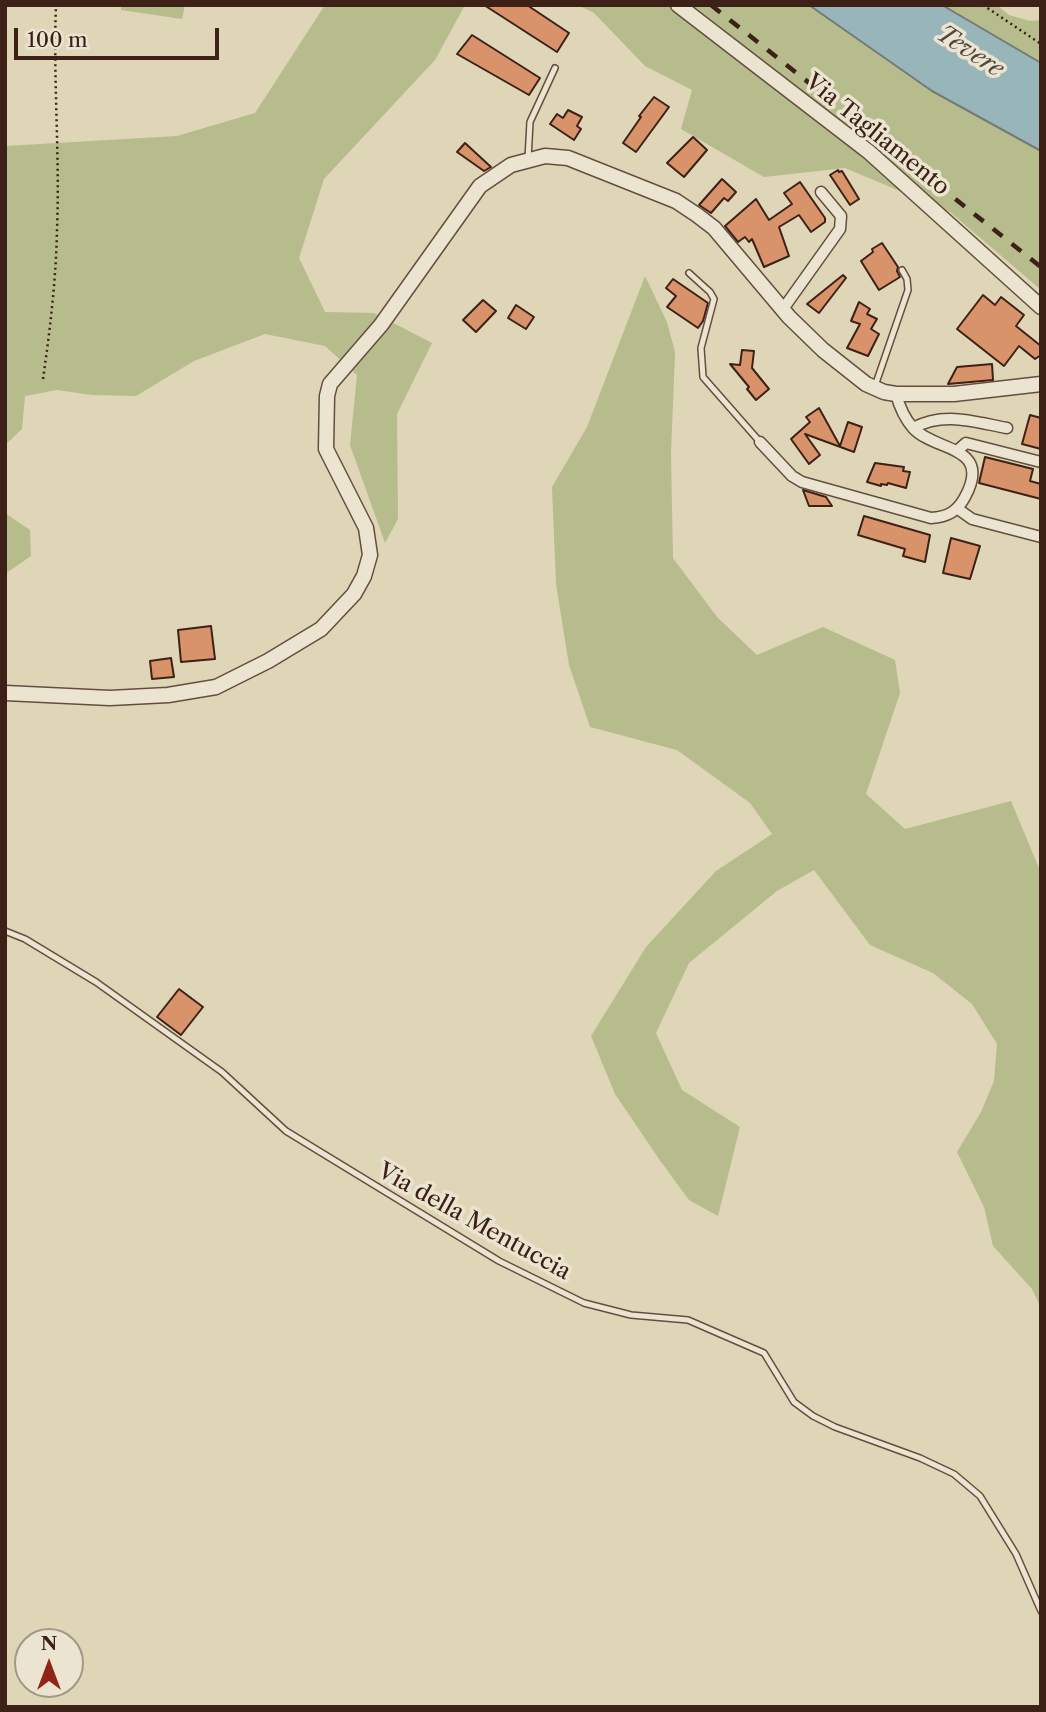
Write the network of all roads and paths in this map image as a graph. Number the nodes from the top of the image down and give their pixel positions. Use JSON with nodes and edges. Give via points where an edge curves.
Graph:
{"nodes":[{"id":1,"x":56,"y":5,"type":"edge"},
{"id":2,"x":678,"y":5,"type":"edge"},
{"id":3,"x":984,"y":5,"type":"edge"},
{"id":4,"x":1041,"y":44,"type":"edge"},
{"id":5,"x":555,"y":68,"type":"dead end"},
{"id":6,"x":528,"y":159,"type":"junction"},
{"id":7,"x":821,"y":192,"type":"dead end"},
{"id":8,"x":902,"y":270,"type":"dead end"},
{"id":9,"x":689,"y":273,"type":"dead end"},
{"id":10,"x":1041,"y":307,"type":"edge"},
{"id":11,"x":783,"y":309,"type":"junction"},
{"id":12,"x":43,"y":379,"type":"dead end"},
{"id":13,"x":1041,"y":384,"type":"edge"},
{"id":14,"x":875,"y":388,"type":"junction"},
{"id":15,"x":896,"y":394,"type":"junction"},
{"id":16,"x":913,"y":428,"type":"junction"},
{"id":17,"x":1007,"y":428,"type":"dead end"},
{"id":18,"x":760,"y":442,"type":"joint"},
{"id":19,"x":958,"y":450,"type":"junction"},
{"id":20,"x":1041,"y":461,"type":"edge"},
{"id":21,"x":958,"y":509,"type":"junction"},
{"id":22,"x":1041,"y":537,"type":"edge"},
{"id":23,"x":5,"y":693,"type":"edge"},
{"id":24,"x":5,"y":931,"type":"edge"},
{"id":25,"x":1041,"y":1611,"type":"edge"}],
"edges":[{"from":1,"to":12,"type":"path","via":[[57,229]]},
{"from":2,"to":10,"type":"street","name":"Via Tagliamento","via":[[869,152]]},
{"from":3,"to":4,"type":"path"},
{"from":5,"to":6,"type":"lane","via":[[530,122]]},
{"from":6,"to":11,"type":"street","via":[[568,158],[676,201],[714,228]]},
{"from":6,"to":23,"type":"street","via":[[480,186],[381,325],[330,384],[326,449],[366,528],[370,555],[354,594],[321,628],[216,687],[110,698]]},
{"from":7,"to":11,"type":"street","via":[[841,216],[840,229]]},
{"from":8,"to":14,"type":"lane","via":[[908,290]]},
{"from":9,"to":18,"type":"lane","via":[[714,299],[701,348],[703,377]]},
{"from":11,"to":14,"type":"street","via":[[844,369]]},
{"from":13,"to":15,"type":"street","via":[[954,394]]},
{"from":14,"to":15,"type":"street"},
{"from":15,"to":16,"type":"street"},
{"from":16,"to":17,"type":"street","via":[[950,418]]},
{"from":16,"to":19,"type":"street"},
{"from":18,"to":21,"type":"street","via":[[802,482],[931,518]]},
{"from":19,"to":20,"type":"street","via":[[966,443]]},
{"from":19,"to":21,"type":"street","via":[[973,475]]},
{"from":21,"to":22,"type":"street","via":[[972,519]]},
{"from":24,"to":25,"type":"lane","name":"Via della Mentuccia","via":[[107,989],[222,1072],[286,1131],[499,1261],[584,1303],[631,1315],[688,1320],[764,1353],[794,1402],[813,1416],[954,1474],[980,1496],[1016,1554]]}]}
